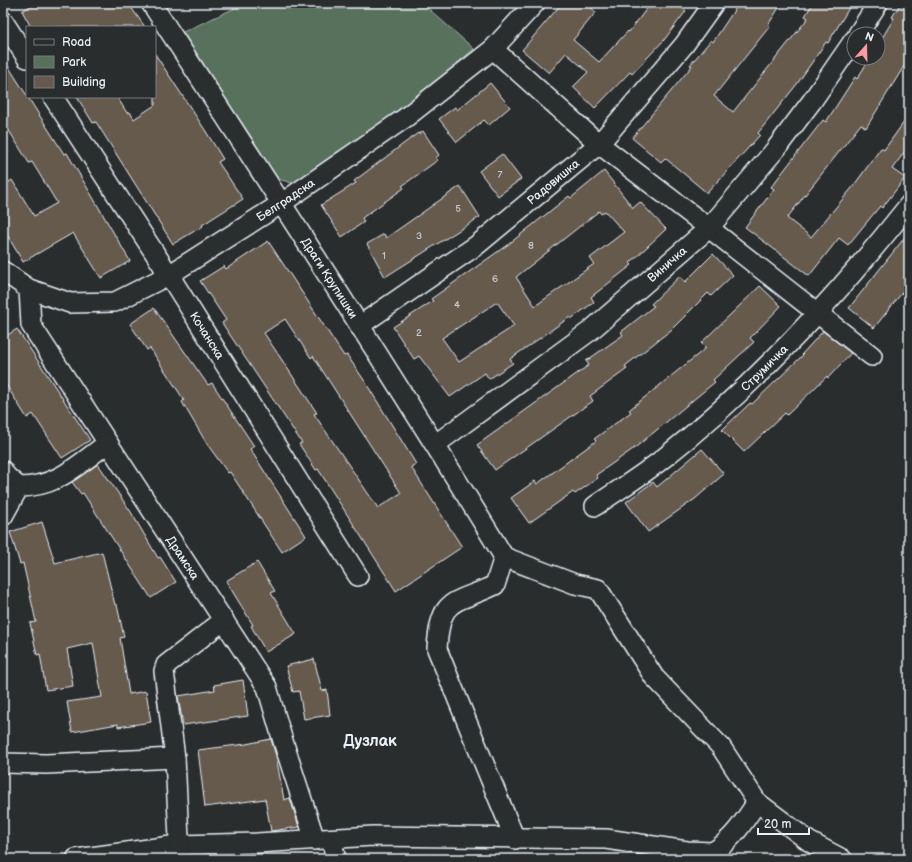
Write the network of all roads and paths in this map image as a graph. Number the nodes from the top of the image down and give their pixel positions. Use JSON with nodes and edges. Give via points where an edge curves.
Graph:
{"nodes":[{"id":1,"x":151,"y":3,"type":"edge"},
{"id":2,"x":535,"y":3,"type":"edge"},
{"id":3,"x":714,"y":3,"type":"edge"},
{"id":4,"x":878,"y":3,"type":"edge"},
{"id":5,"x":3,"y":21,"type":"edge"},
{"id":6,"x":863,"y":26,"type":"edge"},
{"id":7,"x":492,"y":50,"type":"junction"},
{"id":8,"x":846,"y":52,"type":"edge"},
{"id":9,"x":26,"y":56,"type":"edge"},
{"id":10,"x":54,"y":98,"type":"edge"},
{"id":11,"x":599,"y":144,"type":"junction"},
{"id":12,"x":282,"y":204,"type":"junction"},
{"id":13,"x":909,"y":205,"type":"edge"},
{"id":14,"x":709,"y":228,"type":"junction"},
{"id":15,"x":3,"y":271,"type":"edge"},
{"id":16,"x":169,"y":275,"type":"junction"},
{"id":17,"x":28,"y":289,"type":"junction"},
{"id":18,"x":817,"y":313,"type":"junction"},
{"id":19,"x":359,"y":326,"type":"junction"},
{"id":20,"x":872,"y":356,"type":"dead end"},
{"id":21,"x":108,"y":443,"type":"junction"},
{"id":22,"x":436,"y":444,"type":"junction"},
{"id":23,"x":3,"y":471,"type":"edge"},
{"id":24,"x":19,"y":487,"type":"junction"},
{"id":25,"x":595,"y":506,"type":"dead end"},
{"id":26,"x":3,"y":516,"type":"edge"},
{"id":27,"x":504,"y":557,"type":"junction"},
{"id":28,"x":358,"y":576,"type":"dead end"},
{"id":29,"x":224,"y":620,"type":"junction"},
{"id":30,"x":175,"y":758,"type":"junction"},
{"id":31,"x":3,"y":763,"type":"edge"},
{"id":32,"x":757,"y":802,"type":"junction"},
{"id":33,"x":323,"y":839,"type":"junction"},
{"id":34,"x":515,"y":839,"type":"junction"},
{"id":35,"x":259,"y":851,"type":"edge"},
{"id":36,"x":179,"y":852,"type":"edge"},
{"id":37,"x":714,"y":856,"type":"edge"},
{"id":38,"x":76,"y":859,"type":"edge"},
{"id":39,"x":336,"y":859,"type":"edge"},
{"id":40,"x":842,"y":859,"type":"edge"}],
"edges":[{"from":1,"to":12,"type":"street","name":"Драги Крупишки"},
{"from":2,"to":7,"type":"street","name":"Белградска"},
{"from":3,"to":11,"type":"street","name":"Радовишка","via":[[684,45]]},
{"from":4,"to":6,"type":"street"},
{"from":5,"to":9,"type":"street"},
{"from":7,"to":11,"type":"street"},
{"from":7,"to":12,"type":"street","name":"Белградска","via":[[405,118]]},
{"from":8,"to":14,"type":"street","name":"Виничка","via":[[784,138]]},
{"from":10,"to":16,"type":"street","name":"Кочанска"},
{"from":11,"to":14,"type":"street"},
{"from":11,"to":19,"type":"street","name":"Радовишка","via":[[477,245]]},
{"from":12,"to":16,"type":"street","name":"Белградска"},
{"from":12,"to":19,"type":"street","name":"Драги Крупишки"},
{"from":13,"to":18,"type":"street","name":"Струмичка"},
{"from":14,"to":18,"type":"street"},
{"from":14,"to":22,"type":"street","name":"Виничка","via":[[590,331]]},
{"from":15,"to":17,"type":"street","name":"Белградска"},
{"from":16,"to":17,"type":"street","name":"Белградска","via":[[115,302],[70,303]]},
{"from":16,"to":28,"type":"street","name":"Кочанска"},
{"from":17,"to":21,"type":"street","name":"Драмска","via":[[31,325]]},
{"from":18,"to":20,"type":"street"},
{"from":18,"to":25,"type":"street","name":"Струмичка","via":[[696,431],[664,458]]},
{"from":19,"to":22,"type":"street","name":"Драги Крупишки"},
{"from":21,"to":24,"type":"street","via":[[58,479],[37,487]]},
{"from":21,"to":29,"type":"street","name":"Драмска"},
{"from":22,"to":27,"type":"street","name":"Драги Крупишки"},
{"from":23,"to":24,"type":"street"},
{"from":24,"to":26,"type":"street"},
{"from":27,"to":32,"type":"street","via":[[575,584],[598,589],[654,677],[721,747]]},
{"from":27,"to":34,"type":"street","via":[[495,585],[457,600],[445,610],[438,627],[437,649]]},
{"from":29,"to":30,"type":"street","via":[[166,665],[164,671]]},
{"from":29,"to":33,"type":"street","name":"Драмска","via":[[267,687],[283,741]]},
{"from":30,"to":31,"type":"street","via":[[46,764]]},
{"from":30,"to":36,"type":"street"},
{"from":32,"to":37,"type":"street","via":[[738,832]]},
{"from":32,"to":40,"type":"street","via":[[810,842]]},
{"from":33,"to":34,"type":"street","via":[[373,836]]},
{"from":33,"to":35,"type":"street"},
{"from":33,"to":39,"type":"street","name":"Драмска"},
{"from":34,"to":37,"type":"street","via":[[606,839]]},
{"from":35,"to":36,"type":"street"},
{"from":36,"to":38,"type":"street"}]}
